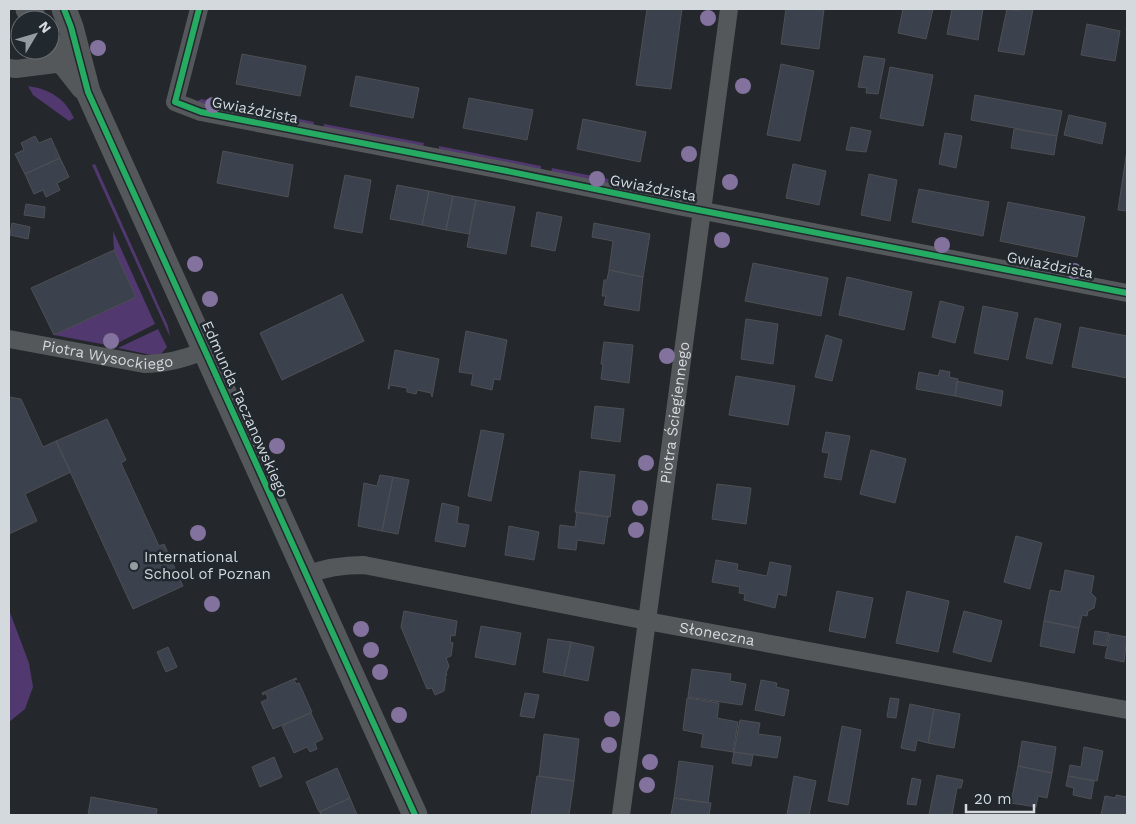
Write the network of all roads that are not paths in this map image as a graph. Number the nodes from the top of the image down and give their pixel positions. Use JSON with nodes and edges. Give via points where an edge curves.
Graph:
{"nodes":[{"id":1,"x":64,"y":9,"type":"edge"},
{"id":2,"x":199,"y":9,"type":"edge"},
{"id":3,"x":729,"y":9,"type":"edge"},
{"id":4,"x":60,"y":57,"type":"edge"},
{"id":5,"x":39,"y":60,"type":"edge"},
{"id":6,"x":9,"y":68,"type":"edge"},
{"id":7,"x":88,"y":92,"type":"junction"},
{"id":8,"x":703,"y":211,"type":"junction"},
{"id":9,"x":1127,"y":293,"type":"edge"},
{"id":10,"x":9,"y":339,"type":"edge"},
{"id":11,"x":204,"y":351,"type":"junction"},
{"id":12,"x":307,"y":576,"type":"junction"},
{"id":13,"x":647,"y":621,"type":"junction"},
{"id":14,"x":1127,"y":710,"type":"edge"},
{"id":15,"x":415,"y":815,"type":"edge"},
{"id":16,"x":621,"y":815,"type":"edge"}],
"edges":[{"from":1,"to":7,"type":"street","name":"Edmunda Taczanowskiego"},
{"from":2,"to":8,"type":"street","name":"Gwiaździsta","via":[[175,102],[201,112]]},
{"from":3,"to":8,"type":"street","name":"Piotra Ściegiennego"},
{"from":4,"to":7,"type":"street","name":"Edmunda Taczanowskiego"},
{"from":5,"to":6,"type":"street","via":[[16,69]]},
{"from":7,"to":11,"type":"street","name":"Edmunda Taczanowskiego"},
{"from":8,"to":9,"type":"street","name":"Gwiaździsta"},
{"from":8,"to":13,"type":"street","name":"Piotra Ściegiennego"},
{"from":10,"to":11,"type":"street","name":"Piotra Wysockiego","via":[[144,364],[176,362]]},
{"from":11,"to":12,"type":"street","name":"Edmunda Taczanowskiego"},
{"from":12,"to":13,"type":"street","name":"Słoneczna","via":[[322,569],[364,565]]},
{"from":12,"to":15,"type":"street","name":"Edmunda Taczanowskiego"},
{"from":13,"to":14,"type":"street","name":"Słoneczna"},
{"from":13,"to":16,"type":"street","name":"Piotra Ściegiennego"}]}
